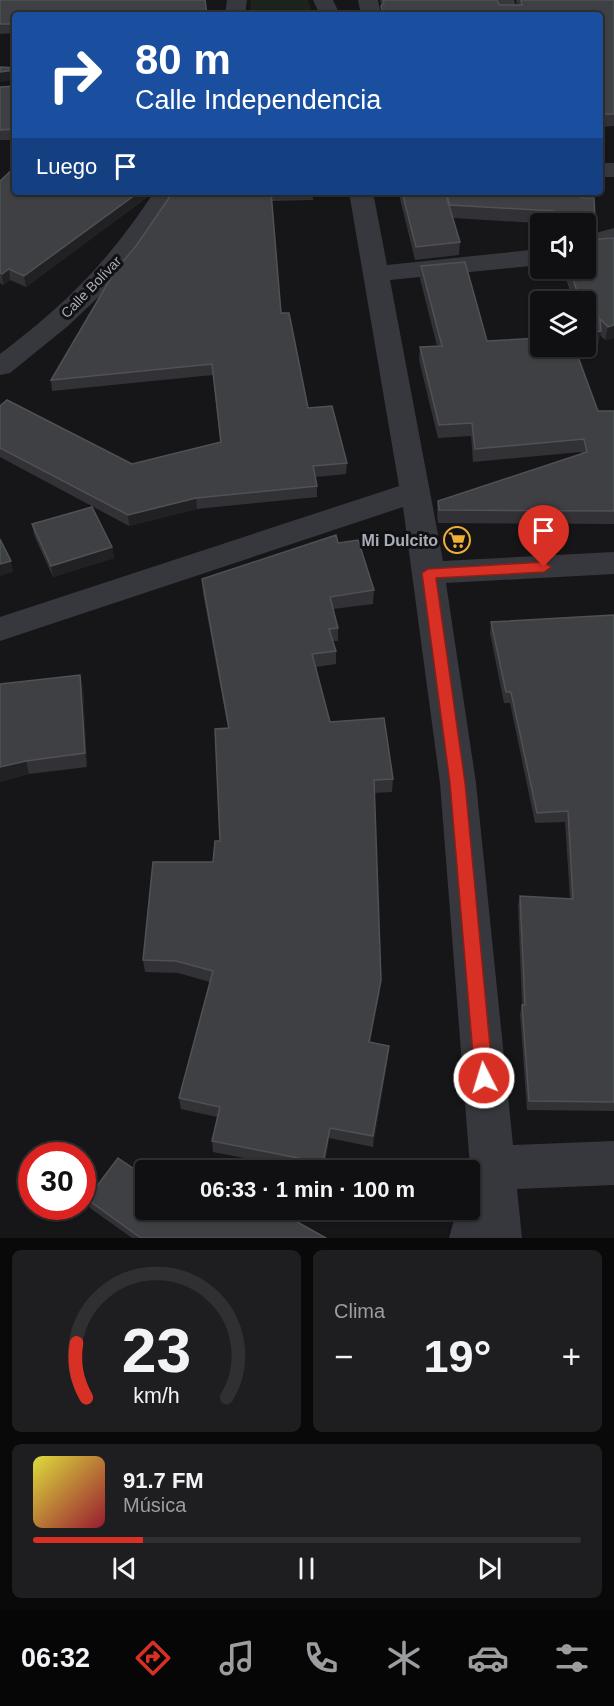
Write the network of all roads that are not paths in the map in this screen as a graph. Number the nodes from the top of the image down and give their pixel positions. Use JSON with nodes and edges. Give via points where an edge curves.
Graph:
{"nodes":[{"id":1,"x":164,"y":195,"type":"edge"},
{"id":2,"x":362,"y":195,"type":"edge"},
{"id":3,"x":614,"y":235,"type":"edge"},
{"id":4,"x":596,"y":241,"type":"edge"},
{"id":5,"x":530,"y":258,"type":"edge"},
{"id":6,"x":375,"y":274,"type":"junction"},
{"id":7,"x":0,"y":367,"type":"edge"},
{"id":8,"x":415,"y":492,"type":"junction"},
{"id":9,"x":614,"y":563,"type":"edge"},
{"id":10,"x":428,"y":573,"type":"junction"},
{"id":11,"x":0,"y":629,"type":"edge"},
{"id":12,"x":614,"y":1163,"type":"edge"},
{"id":13,"x":492,"y":1168,"type":"junction"},
{"id":14,"x":472,"y":1238,"type":"edge"},
{"id":15,"x":499,"y":1238,"type":"edge"}],
"edges":[{"from":1,"to":7,"type":"street","name":"Calle Bolívar","via":[[111,270],[72,309]]},
{"from":2,"to":6,"type":"street"},
{"from":3,"to":4,"type":"street"},
{"from":5,"to":6,"type":"street"},
{"from":6,"to":8,"type":"street"},
{"from":8,"to":10,"type":"street"},
{"from":8,"to":11,"type":"street"},
{"from":9,"to":10,"type":"street"},
{"from":10,"to":13,"type":"street","via":[[458,783]]},
{"from":12,"to":13,"type":"street"},
{"from":13,"to":14,"type":"street"},
{"from":13,"to":15,"type":"street"}]}
